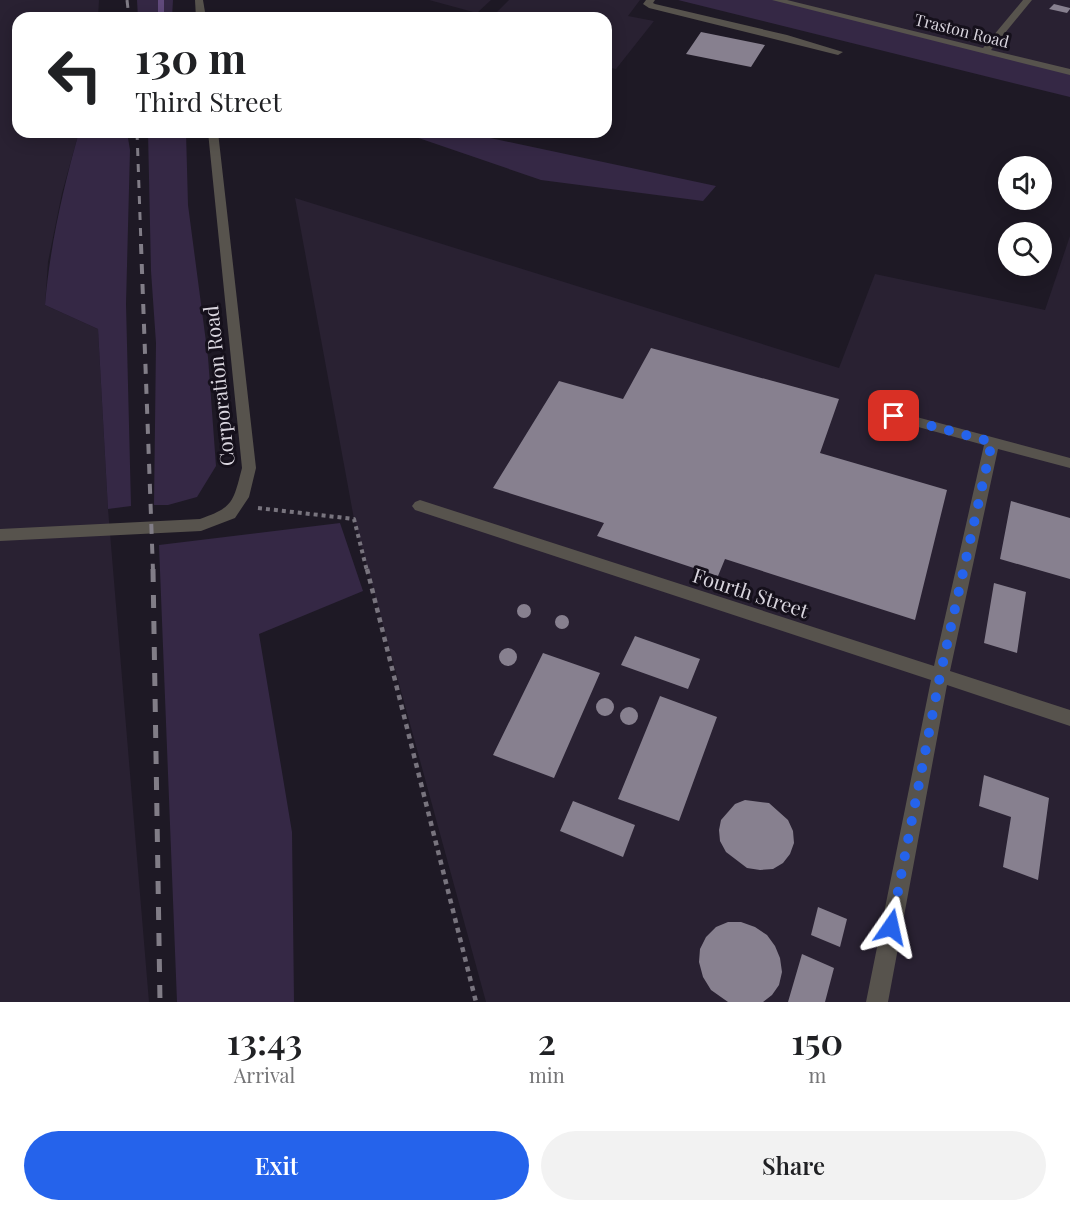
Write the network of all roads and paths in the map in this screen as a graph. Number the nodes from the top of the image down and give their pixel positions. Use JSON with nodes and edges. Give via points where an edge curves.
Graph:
{"nodes":[{"id":1,"x":651,"y":0,"type":"edge"},
{"id":2,"x":776,"y":0,"type":"edge"},
{"id":3,"x":1028,"y":0,"type":"edge"},
{"id":4,"x":986,"y":51,"type":"junction"},
{"id":5,"x":838,"y":52,"type":"dead end"},
{"id":6,"x":1070,"y":72,"type":"edge"},
{"id":7,"x":214,"y":138,"type":"edge"},
{"id":8,"x":894,"y":416,"type":"dead end"},
{"id":9,"x":992,"y":442,"type":"junction"},
{"id":10,"x":1070,"y":463,"type":"edge"},
{"id":11,"x":236,"y":506,"type":"junction"},
{"id":12,"x":420,"y":506,"type":"dead end"},
{"id":13,"x":0,"y":535,"type":"edge"},
{"id":14,"x":940,"y":676,"type":"junction"},
{"id":15,"x":1070,"y":718,"type":"edge"},
{"id":16,"x":476,"y":1002,"type":"edge"},
{"id":17,"x":877,"y":1002,"type":"edge"}],
"edges":[{"from":1,"to":5,"type":"street","via":[[648,4],[652,6]]},
{"from":2,"to":4,"type":"street","name":"Traston Road"},
{"from":3,"to":4,"type":"street"},
{"from":4,"to":6,"type":"street","name":"Traston Road"},
{"from":7,"to":11,"type":"street","name":"Corporation Road","via":[[249,468]]},
{"from":8,"to":9,"type":"street"},
{"from":9,"to":10,"type":"street"},
{"from":9,"to":14,"type":"street"},
{"from":11,"to":13,"type":"street","via":[[230,514],[201,525]]},
{"from":11,"to":16,"type":"path","via":[[354,519]]},
{"from":12,"to":14,"type":"street","name":"Fourth Street"},
{"from":14,"to":15,"type":"street","name":"Fourth Street"},
{"from":14,"to":17,"type":"street"}]}
